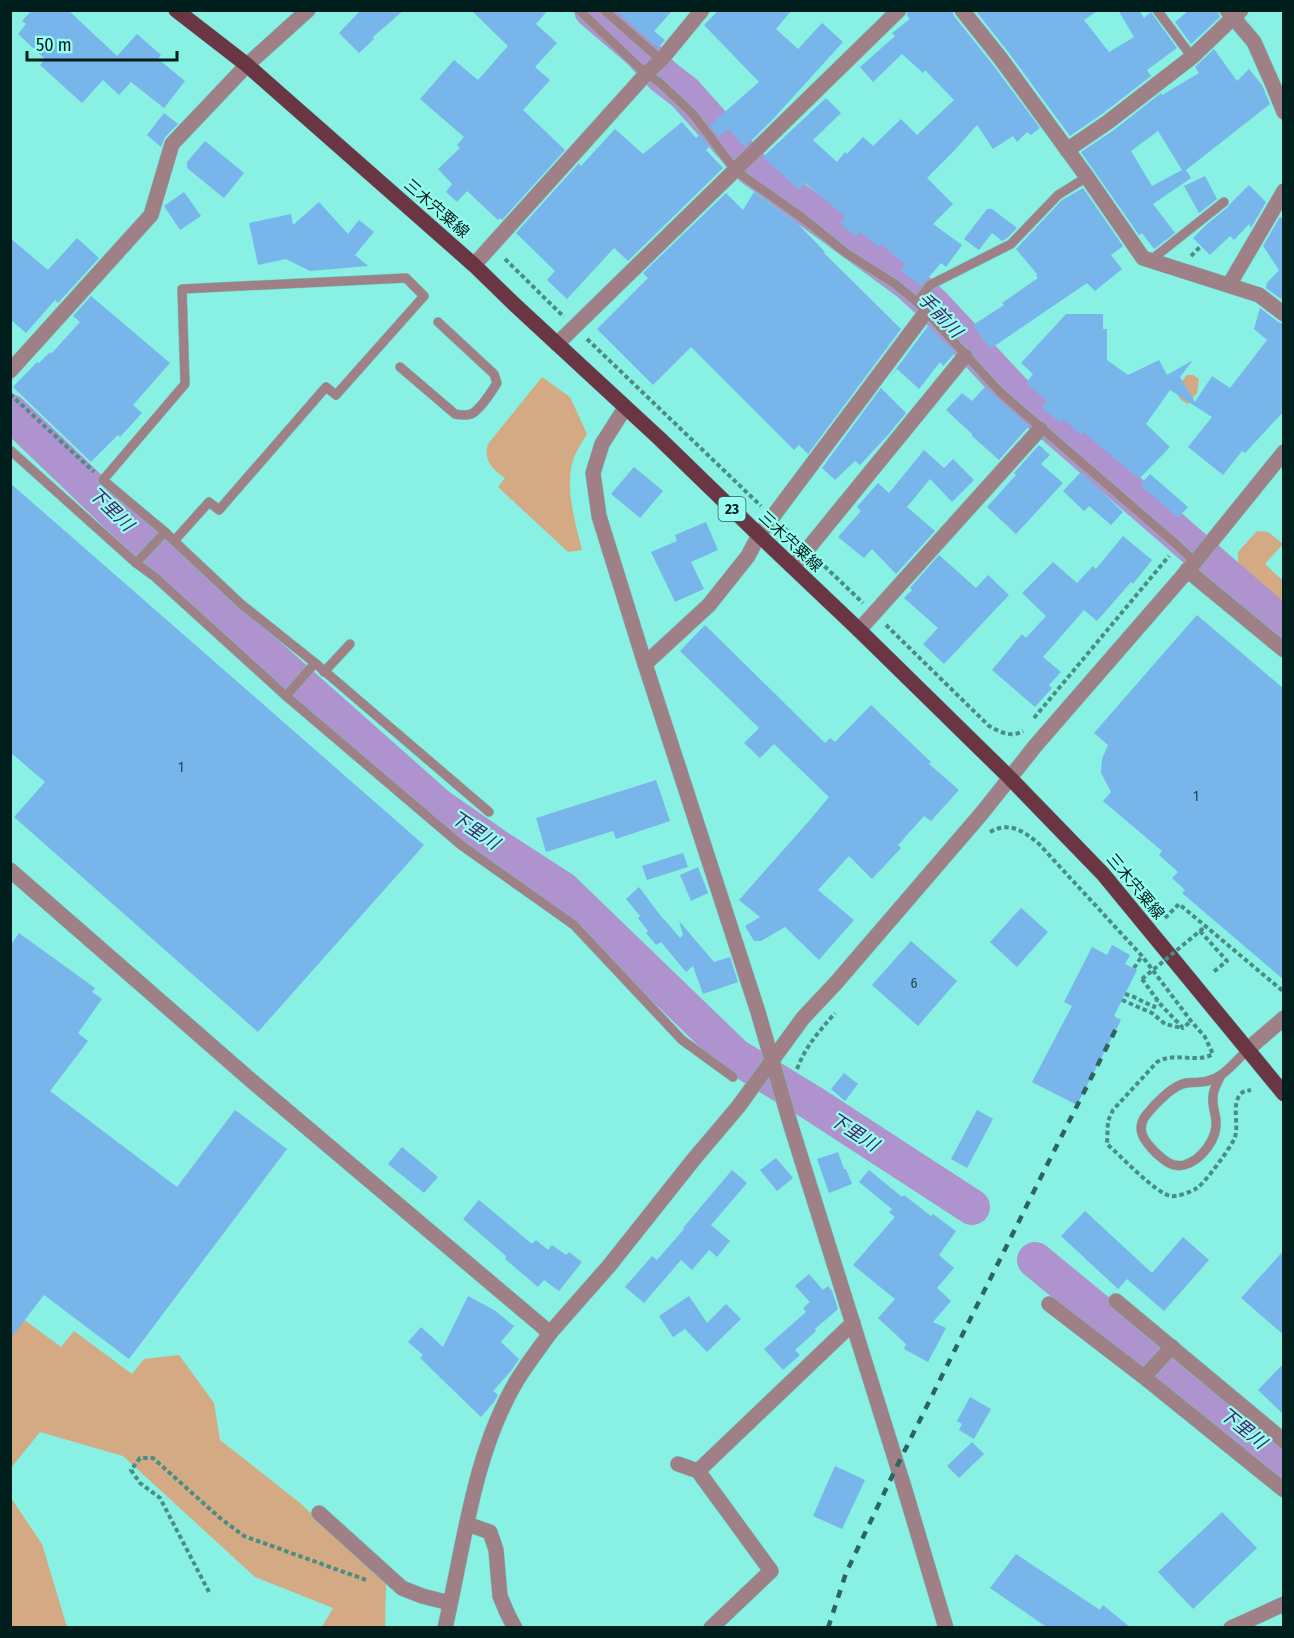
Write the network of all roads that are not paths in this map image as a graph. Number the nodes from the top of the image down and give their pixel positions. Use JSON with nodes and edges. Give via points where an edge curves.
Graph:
{"nodes":[{"id":1,"x":176,"y":10,"type":"edge"},
{"id":2,"x":308,"y":10,"type":"edge"},
{"id":3,"x":579,"y":10,"type":"edge"},
{"id":4,"x":604,"y":10,"type":"edge"},
{"id":5,"x":702,"y":10,"type":"edge"},
{"id":6,"x":899,"y":10,"type":"edge"},
{"id":7,"x":962,"y":10,"type":"edge"},
{"id":8,"x":1157,"y":10,"type":"edge"},
{"id":9,"x":1234,"y":13,"type":"edge"},
{"id":10,"x":1192,"y":57,"type":"junction"},
{"id":11,"x":661,"y":60,"type":"junction"},
{"id":12,"x":247,"y":65,"type":"junction"},
{"id":13,"x":646,"y":74,"type":"junction"},
{"id":14,"x":1284,"y":112,"type":"edge"},
{"id":15,"x":1067,"y":150,"type":"junction"},
{"id":16,"x":735,"y":171,"type":"junction"},
{"id":17,"x":1087,"y":177,"type":"junction"},
{"id":18,"x":1284,"y":191,"type":"edge"},
{"id":19,"x":1224,"y":202,"type":"dead end"},
{"id":20,"x":1151,"y":260,"type":"junction"},
{"id":21,"x":474,"y":265,"type":"junction"},
{"id":22,"x":1229,"y":285,"type":"junction"},
{"id":23,"x":921,"y":307,"type":"junction"},
{"id":24,"x":1284,"y":314,"type":"edge"},
{"id":25,"x":438,"y":322,"type":"dead end"},
{"id":26,"x":557,"y":344,"type":"junction"},
{"id":27,"x":964,"y":356,"type":"junction"},
{"id":28,"x":400,"y":367,"type":"dead end"},
{"id":29,"x":10,"y":371,"type":"edge"},
{"id":30,"x":626,"y":408,"type":"junction"},
{"id":31,"x":1040,"y":429,"type":"junction"},
{"id":32,"x":10,"y":450,"type":"edge"},
{"id":33,"x":1284,"y":452,"type":"edge"},
{"id":34,"x":165,"y":532,"type":"junction"},
{"id":35,"x":759,"y":535,"type":"junction"},
{"id":36,"x":174,"y":541,"type":"junction"},
{"id":37,"x":136,"y":563,"type":"junction"},
{"id":38,"x":1191,"y":566,"type":"junction"},
{"id":39,"x":793,"y":567,"type":"junction"},
{"id":40,"x":859,"y":630,"type":"junction"},
{"id":41,"x":350,"y":644,"type":"dead end"},
{"id":42,"x":1284,"y":650,"type":"edge"},
{"id":43,"x":315,"y":663,"type":"junction"},
{"id":44,"x":645,"y":664,"type":"junction"},
{"id":45,"x":324,"y":672,"type":"junction"},
{"id":46,"x":286,"y":696,"type":"junction"},
{"id":47,"x":1009,"y":777,"type":"junction"},
{"id":48,"x":489,"y":812,"type":"dead end"},
{"id":49,"x":10,"y":870,"type":"edge"},
{"id":50,"x":1284,"y":1018,"type":"edge"},
{"id":51,"x":1248,"y":1049,"type":"junction"},
{"id":52,"x":772,"y":1059,"type":"junction"},
{"id":53,"x":1221,"y":1075,"type":"junction"},
{"id":54,"x":733,"y":1077,"type":"dead end"},
{"id":55,"x":1284,"y":1094,"type":"edge"},
{"id":56,"x":1116,"y":1301,"type":"dead end"},
{"id":57,"x":1049,"y":1304,"type":"dead end"},
{"id":58,"x":853,"y":1323,"type":"junction"},
{"id":59,"x":550,"y":1333,"type":"junction"},
{"id":60,"x":1172,"y":1347,"type":"junction"},
{"id":61,"x":1144,"y":1377,"type":"junction"},
{"id":62,"x":1284,"y":1441,"type":"edge"},
{"id":63,"x":678,"y":1464,"type":"dead end"},
{"id":64,"x":698,"y":1471,"type":"junction"},
{"id":65,"x":1284,"y":1490,"type":"edge"},
{"id":66,"x":319,"y":1513,"type":"dead end"},
{"id":67,"x":467,"y":1524,"type":"junction"},
{"id":68,"x":450,"y":1603,"type":"junction"},
{"id":69,"x":1284,"y":1604,"type":"edge"},
{"id":70,"x":445,"y":1628,"type":"edge"},
{"id":71,"x":515,"y":1628,"type":"edge"},
{"id":72,"x":711,"y":1628,"type":"edge"},
{"id":73,"x":946,"y":1628,"type":"edge"},
{"id":74,"x":1232,"y":1628,"type":"edge"}],
"edges":[{"from":1,"to":12,"type":"main road","name":"三木宍粟線","number":"23"},
{"from":2,"to":12,"type":"street"},
{"from":3,"to":13,"type":"lane"},
{"from":4,"to":11,"type":"lane"},
{"from":5,"to":11,"type":"street"},
{"from":6,"to":16,"type":"street"},
{"from":7,"to":15,"type":"street"},
{"from":8,"to":10,"type":"lane"},
{"from":9,"to":10,"type":"street"},
{"from":9,"to":14,"type":"street","via":[[1254,42]]},
{"from":10,"to":15,"type":"street"},
{"from":11,"to":13,"type":"street"},
{"from":12,"to":21,"type":"main road","name":"三木宍粟線","number":"23"},
{"from":12,"to":29,"type":"street","via":[[172,144],[151,215]]},
{"from":13,"to":16,"type":"lane","via":[[692,113]]},
{"from":13,"to":21,"type":"street"},
{"from":15,"to":17,"type":"street"},
{"from":16,"to":23,"type":"lane","via":[[895,284]]},
{"from":16,"to":26,"type":"street"},
{"from":17,"to":20,"type":"street","via":[[1143,258]]},
{"from":17,"to":23,"type":"lane","via":[[1058,195],[1011,244],[930,285]]},
{"from":18,"to":22,"type":"street"},
{"from":19,"to":20,"type":"lane"},
{"from":20,"to":22,"type":"street"},
{"from":21,"to":26,"type":"main road","name":"三木宍粟線","number":"23"},
{"from":22,"to":24,"type":"street","via":[[1259,295]]},
{"from":23,"to":27,"type":"lane"},
{"from":23,"to":35,"type":"street"},
{"from":25,"to":28,"type":"lane","via":[[494,374],[496,383],[473,414],[455,414]]},
{"from":26,"to":30,"type":"main road","name":"三木宍粟線","number":"23"},
{"from":27,"to":31,"type":"lane"},
{"from":27,"to":39,"type":"street"},
{"from":30,"to":35,"type":"main road","name":"三木宍粟線","number":"23"},
{"from":30,"to":44,"type":"street","via":[[602,444],[592,474],[599,516]]},
{"from":31,"to":38,"type":"lane","via":[[1178,545]]},
{"from":31,"to":40,"type":"street"},
{"from":32,"to":37,"type":"lane"},
{"from":33,"to":38,"type":"street"},
{"from":34,"to":36,"type":"lane"},
{"from":34,"to":36,"type":"lane","via":[[103,480],[185,384],[182,289],[406,278],[424,296],[336,395],[326,387],[219,510],[208,502]]},
{"from":34,"to":37,"type":"lane"},
{"from":35,"to":39,"type":"main road","name":"三木宍粟線","number":"23"},
{"from":35,"to":44,"type":"street","via":[[748,556],[709,605]]},
{"from":36,"to":43,"type":"lane","via":[[241,604]]},
{"from":37,"to":46,"type":"lane"},
{"from":38,"to":42,"type":"street"},
{"from":38,"to":47,"type":"street"},
{"from":39,"to":40,"type":"main road","name":"三木宍粟線","number":"23"},
{"from":40,"to":47,"type":"main road","name":"三木宍粟線","number":"23"},
{"from":41,"to":45,"type":"lane"},
{"from":43,"to":45,"type":"lane"},
{"from":43,"to":46,"type":"lane"},
{"from":44,"to":52,"type":"street"},
{"from":45,"to":48,"type":"lane"},
{"from":46,"to":54,"type":"lane","via":[[461,845],[574,925],[682,1040]]},
{"from":47,"to":51,"type":"main road","name":"三木宍粟線","number":"23","via":[[1102,874]]},
{"from":47,"to":52,"type":"street"},
{"from":49,"to":59,"type":"street"},
{"from":50,"to":51,"type":"street"},
{"from":51,"to":53,"type":"lane"},
{"from":51,"to":55,"type":"main road","name":"三木宍粟線","number":"23"},
{"from":52,"to":58,"type":"street"},
{"from":52,"to":59,"type":"street","via":[[660,1204]]},
{"from":53,"to":53,"type":"lane","via":[[1212,1098],[1216,1119],[1213,1140],[1195,1160],[1176,1166],[1166,1162],[1142,1137],[1141,1122],[1145,1115],[1175,1087]]},
{"from":56,"to":60,"type":"street"},
{"from":57,"to":61,"type":"street"},
{"from":58,"to":64,"type":"street"},
{"from":58,"to":73,"type":"street"},
{"from":59,"to":67,"type":"street","via":[[516,1382],[499,1417]]},
{"from":60,"to":61,"type":"street"},
{"from":60,"to":62,"type":"street"},
{"from":61,"to":65,"type":"street"},
{"from":63,"to":64,"type":"street"},
{"from":64,"to":72,"type":"street","via":[[771,1571]]},
{"from":66,"to":68,"type":"street","via":[[402,1588]]},
{"from":67,"to":68,"type":"street"},
{"from":67,"to":71,"type":"street","via":[[490,1532],[496,1550],[500,1596]]},
{"from":68,"to":70,"type":"street"},
{"from":69,"to":74,"type":"street"}]}
